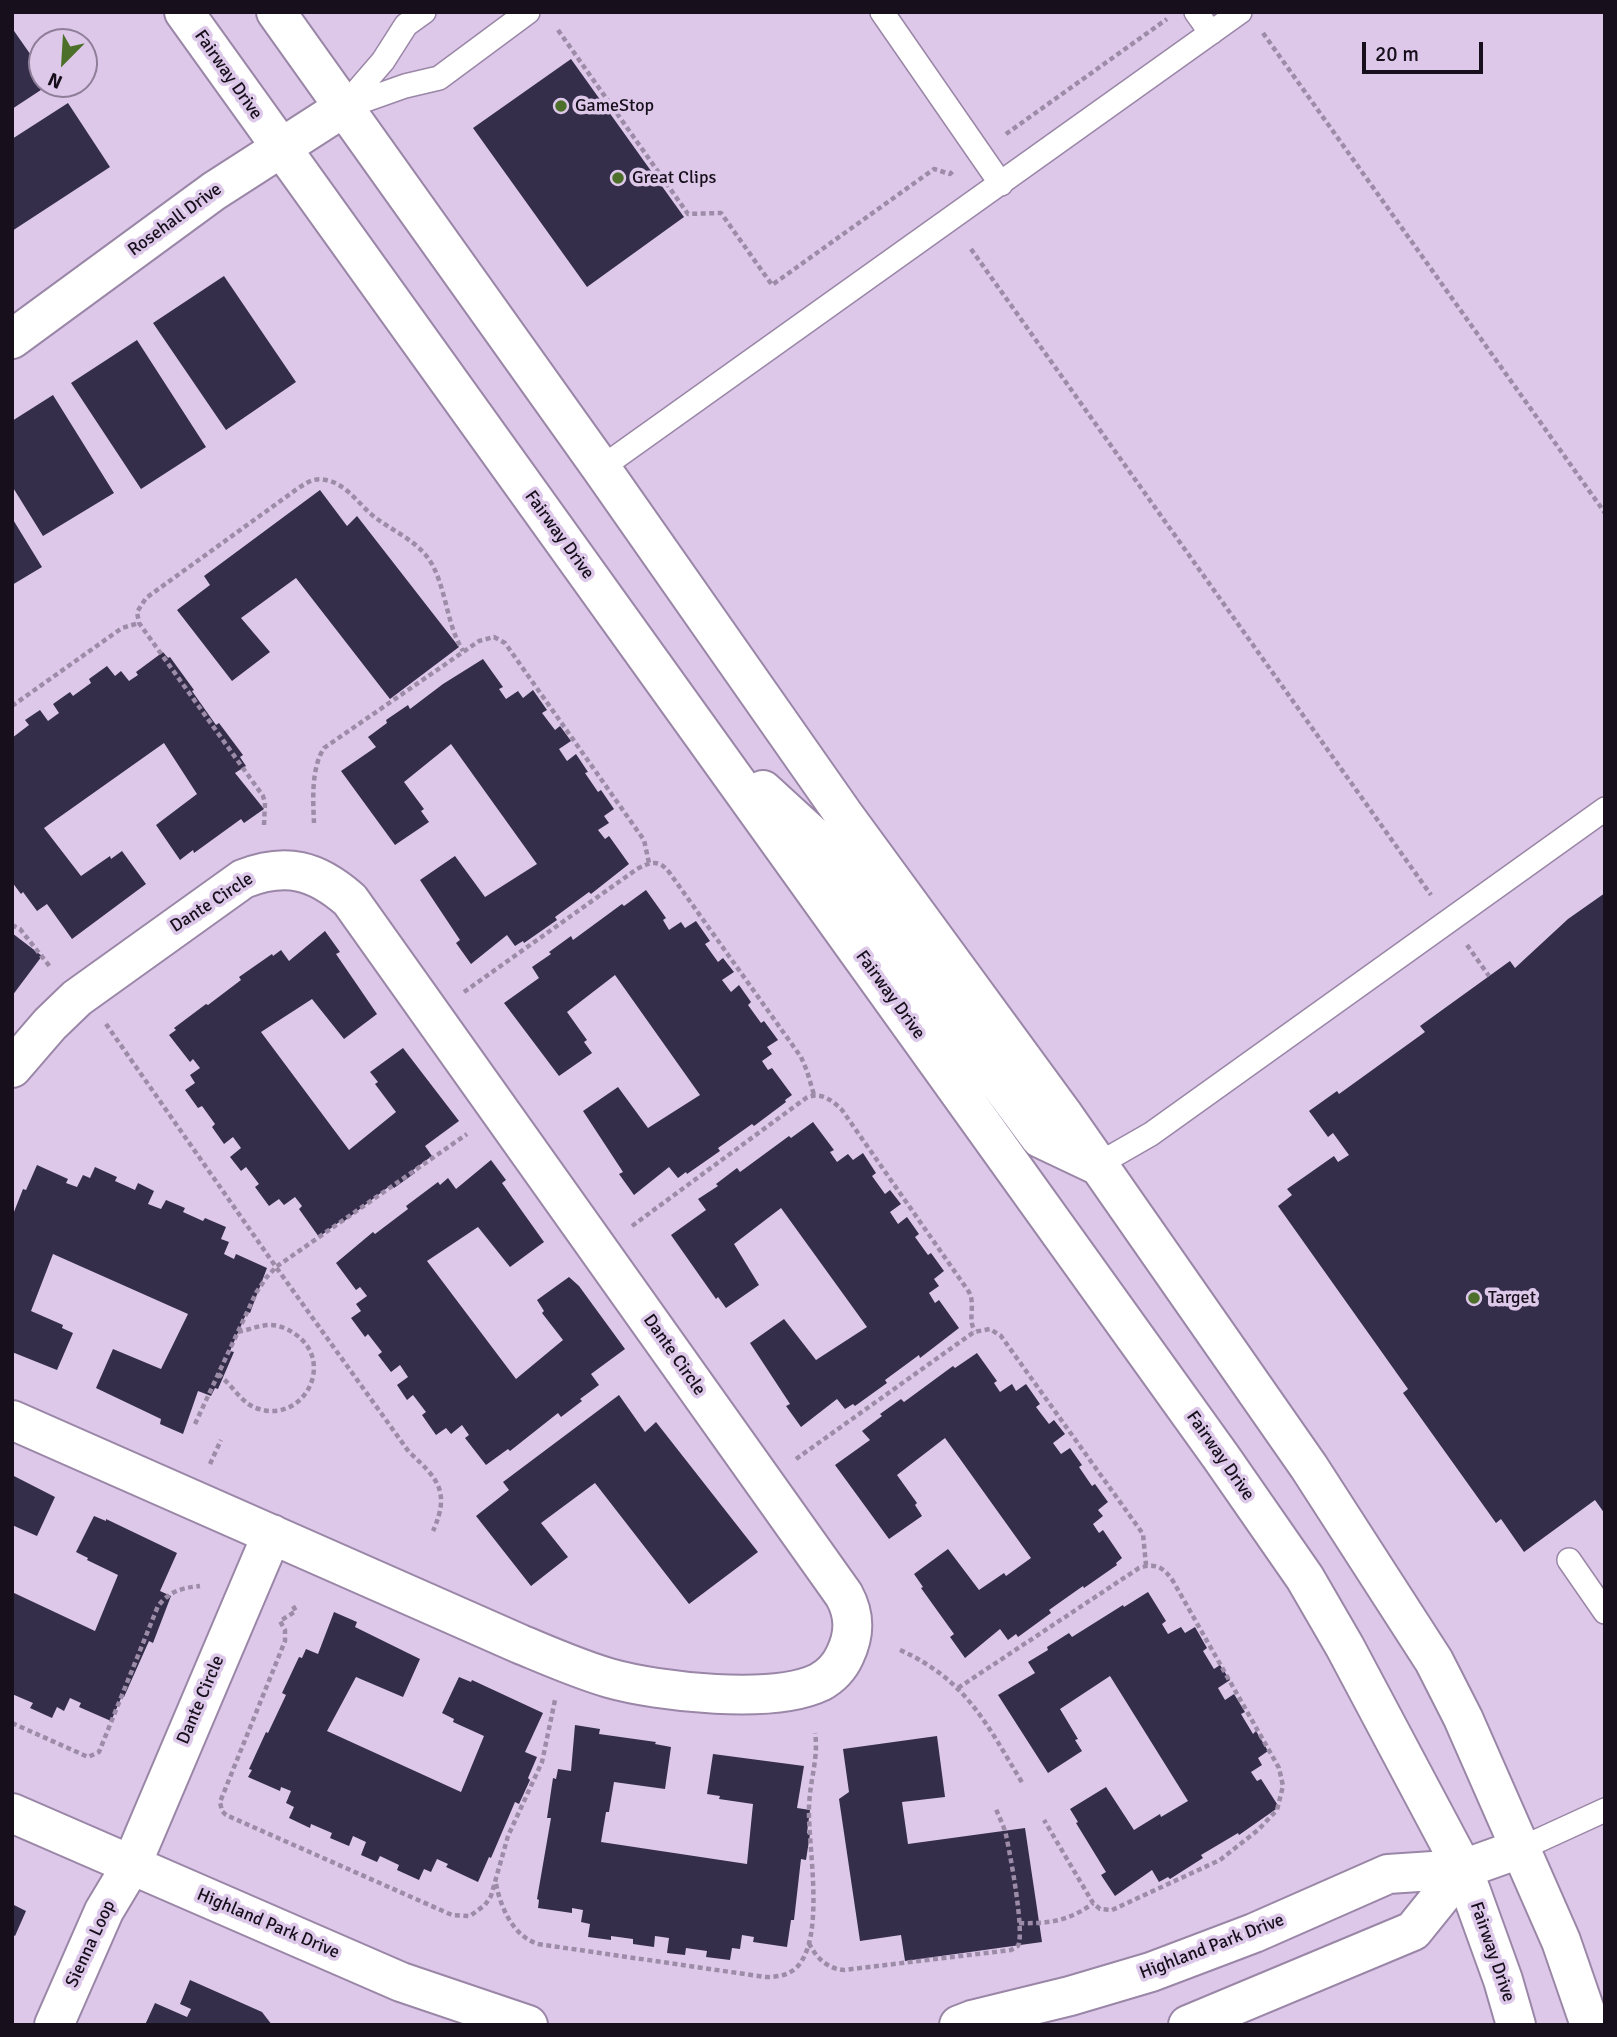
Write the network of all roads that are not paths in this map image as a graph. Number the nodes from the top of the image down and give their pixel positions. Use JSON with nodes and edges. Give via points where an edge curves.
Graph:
{"nodes":[{"id":1,"x":184,"y":12,"type":"edge"},
{"id":2,"x":276,"y":12,"type":"edge"},
{"id":3,"x":424,"y":12,"type":"edge"},
{"id":4,"x":528,"y":12,"type":"edge"},
{"id":5,"x":882,"y":12,"type":"edge"},
{"id":6,"x":1196,"y":12,"type":"edge"},
{"id":7,"x":1248,"y":18,"type":"edge"},
{"id":8,"x":1211,"y":33,"type":"junction"},
{"id":9,"x":343,"y":108,"type":"junction"},
{"id":10,"x":280,"y":147,"type":"junction"},
{"id":11,"x":1001,"y":184,"type":"junction"},
{"id":12,"x":12,"y":339,"type":"edge"},
{"id":13,"x":601,"y":468,"type":"junction"},
{"id":14,"x":702,"y":734,"type":"junction"},
{"id":15,"x":1605,"y":809,"type":"edge"},
{"id":16,"x":12,"y":1068,"type":"edge"},
{"id":17,"x":1097,"y":1165,"type":"junction"},
{"id":18,"x":12,"y":1420,"type":"edge"},
{"id":19,"x":272,"y":1534,"type":"junction"},
{"id":20,"x":1569,"y":1560,"type":"dead end"},
{"id":21,"x":1605,"y":1612,"type":"edge"},
{"id":22,"x":1605,"y":1810,"type":"edge"},
{"id":23,"x":12,"y":1813,"type":"edge"},
{"id":24,"x":1522,"y":1848,"type":"junction"},
{"id":25,"x":131,"y":1866,"type":"junction"},
{"id":26,"x":1463,"y":1869,"type":"junction"},
{"id":27,"x":54,"y":2025,"type":"edge"},
{"id":28,"x":528,"y":2025,"type":"edge"},
{"id":29,"x":959,"y":2025,"type":"edge"},
{"id":30,"x":1188,"y":2025,"type":"edge"},
{"id":31,"x":1516,"y":2025,"type":"edge"},
{"id":32,"x":1590,"y":2025,"type":"edge"}],
"edges":[{"from":1,"to":10,"type":"main road","name":"Fairway Drive"},
{"from":2,"to":9,"type":"main road"},
{"from":3,"to":9,"type":"lane","via":[[406,25]]},
{"from":4,"to":9,"type":"lane","via":[[439,78]]},
{"from":5,"to":11,"type":"lane"},
{"from":6,"to":8,"type":"lane"},
{"from":7,"to":8,"type":"lane"},
{"from":8,"to":11,"type":"lane"},
{"from":9,"to":10,"type":"main road","name":"Rosehall Drive"},
{"from":9,"to":13,"type":"main road"},
{"from":10,"to":12,"type":"main road","name":"Rosehall Drive"},
{"from":10,"to":14,"type":"main road","name":"Fairway Drive"},
{"from":11,"to":13,"type":"lane"},
{"from":13,"to":17,"type":"main road"},
{"from":14,"to":17,"type":"main road","via":[[823,845],[1040,1138]]},
{"from":14,"to":26,"type":"main road","name":"Fairway Drive","via":[[1305,1578]]},
{"from":15,"to":17,"type":"lane","via":[[1151,1134]]},
{"from":16,"to":19,"type":"main road","name":"Dante Circle","via":[[77,998],[243,879],[287,869],[332,884],[350,900],[836,1584],[850,1606],[852,1638],[841,1664],[820,1682],[805,1687],[762,1693],[647,1686],[561,1661]]},
{"from":17,"to":24,"type":"main road","via":[[1309,1467],[1434,1661]]},
{"from":18,"to":19,"type":"main road","name":"Dante Circle"},
{"from":19,"to":25,"type":"main road","name":"Dante Circle"},
{"from":20,"to":21,"type":"lane"},
{"from":22,"to":24,"type":"lane"},
{"from":23,"to":25,"type":"main road","name":"Highland Park Drive"},
{"from":24,"to":26,"type":"main road","name":"Highland Park Drive"},
{"from":24,"to":32,"type":"main road"},
{"from":25,"to":27,"type":"main road","name":"Sienna Loop","via":[[104,1911]]},
{"from":25,"to":28,"type":"main road","name":"Highland Park Drive","via":[[401,1982]]},
{"from":26,"to":29,"type":"main road","name":"Highland Park Drive","via":[[1388,1874],[1151,1972]]},
{"from":26,"to":30,"type":"main road","via":[[1413,1931]]},
{"from":26,"to":31,"type":"main road","name":"Fairway Drive"}]}
